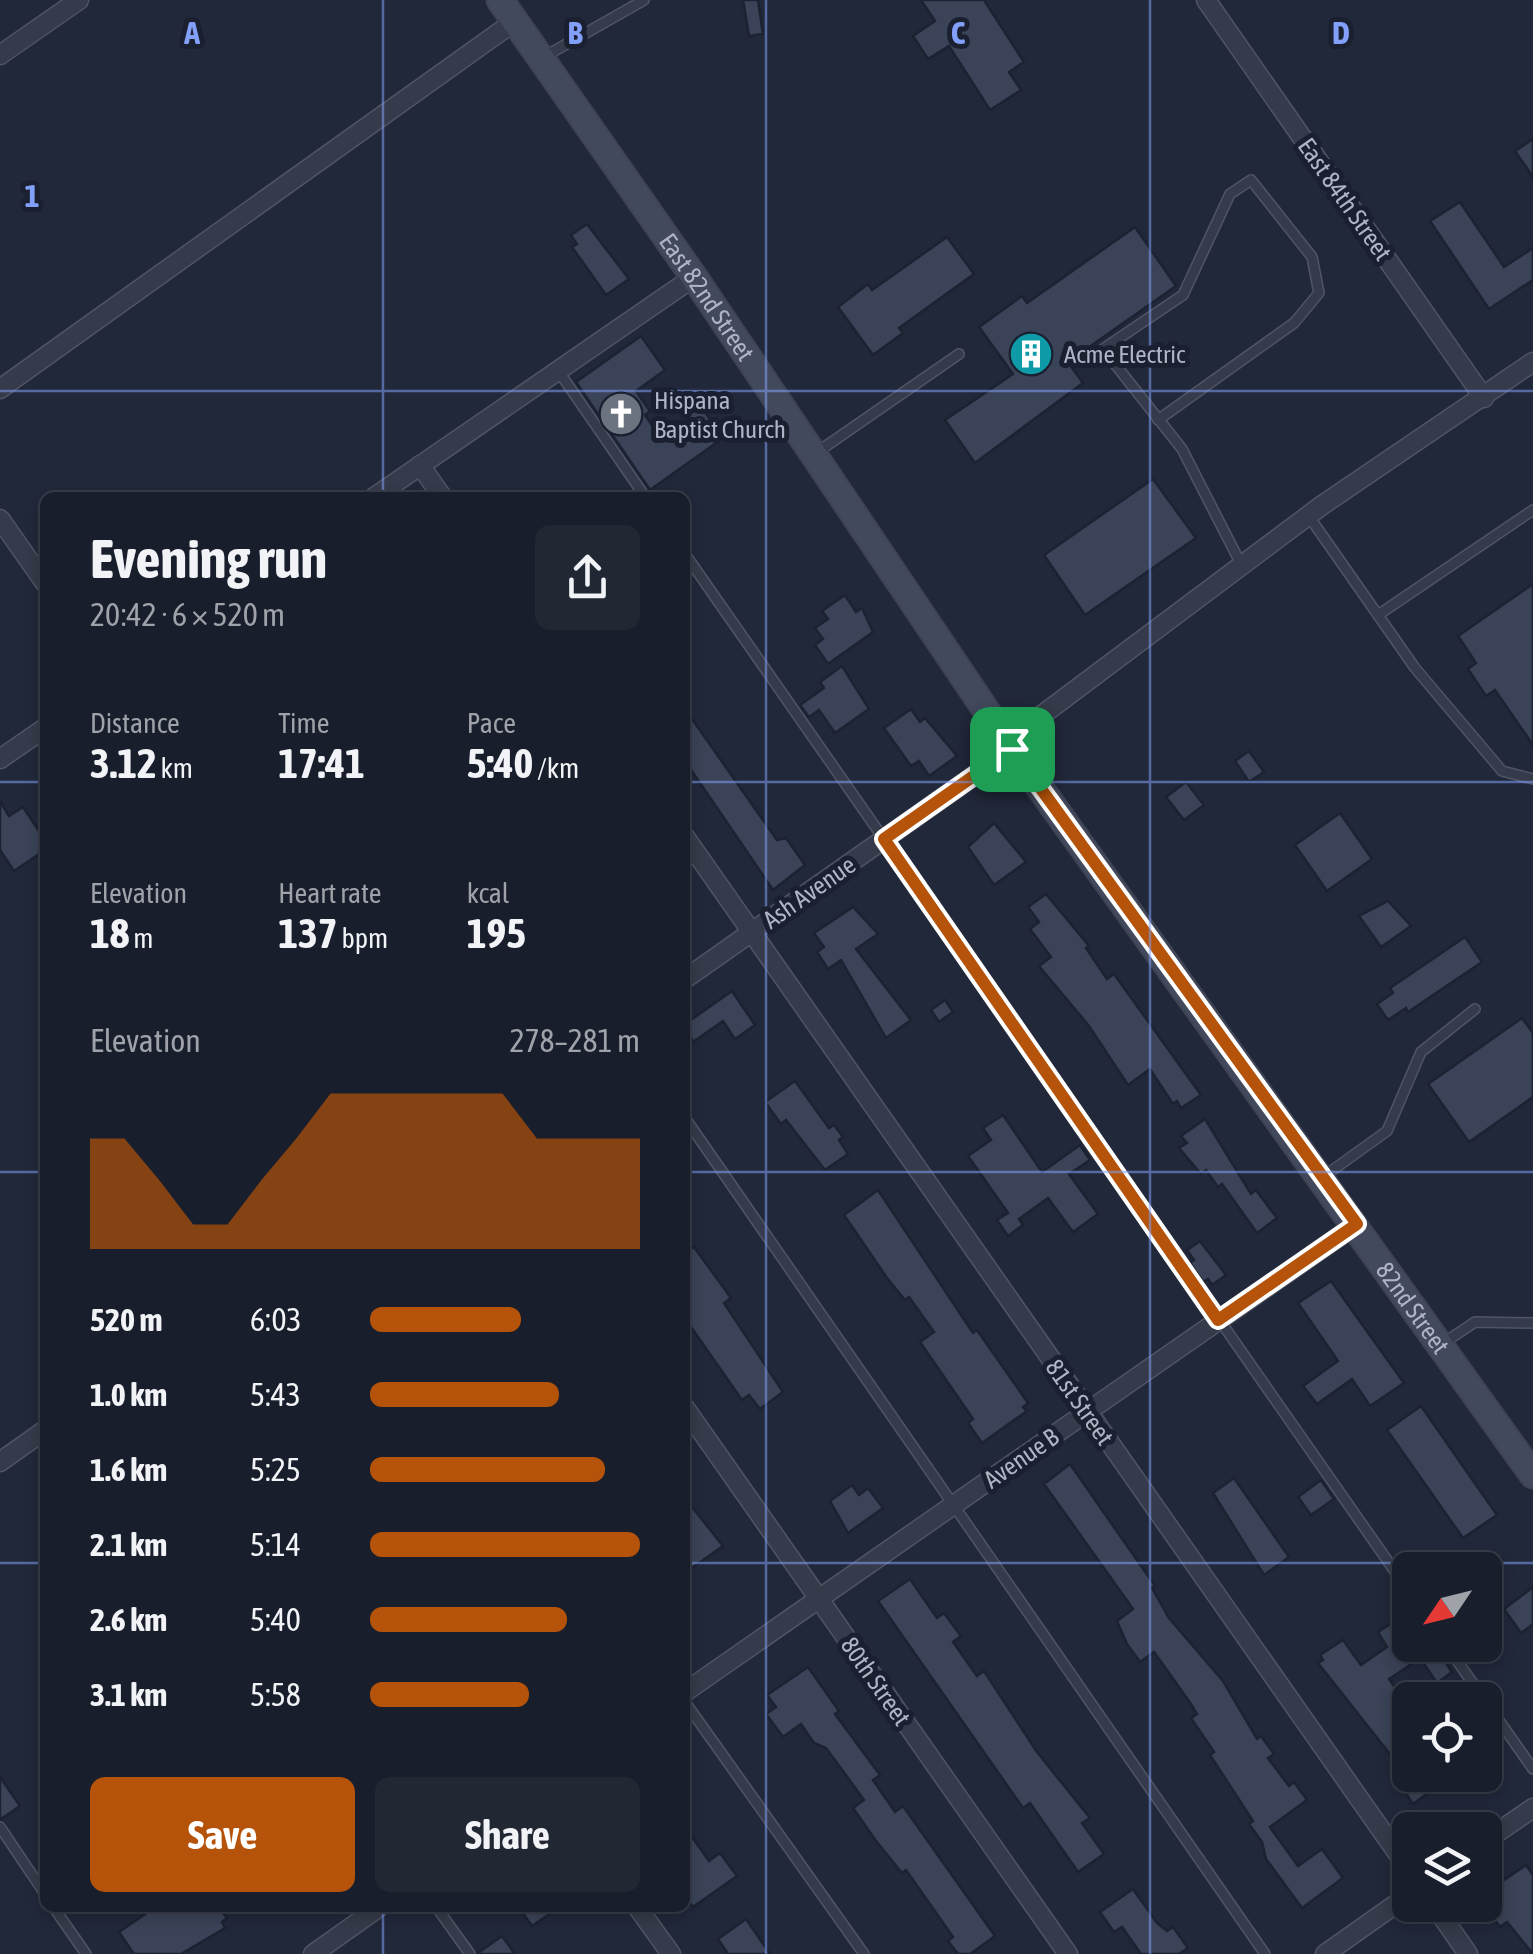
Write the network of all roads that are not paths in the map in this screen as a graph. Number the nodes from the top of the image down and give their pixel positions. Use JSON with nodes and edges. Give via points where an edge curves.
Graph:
{"nodes":[{"id":1,"x":78,"y":0,"type":"edge"},
{"id":2,"x":644,"y":0,"type":"edge"},
{"id":3,"x":1206,"y":0,"type":"edge"},
{"id":4,"x":508,"y":11,"type":"edge"},
{"id":5,"x":0,"y":55,"type":"edge"},
{"id":6,"x":540,"y":58,"type":"junction"},
{"id":7,"x":694,"y":276,"type":"junction"},
{"id":8,"x":959,"y":354,"type":"dead end"},
{"id":9,"x":1533,"y":362,"type":"edge"},
{"id":10,"x":557,"y":370,"type":"junction"},
{"id":11,"x":0,"y":389,"type":"edge"},
{"id":12,"x":1484,"y":398,"type":"junction"},
{"id":13,"x":1158,"y":420,"type":"junction"},
{"id":14,"x":814,"y":455,"type":"junction"},
{"id":15,"x":420,"y":465,"type":"junction"},
{"id":16,"x":382,"y":492,"type":"edge"},
{"id":17,"x":439,"y":492,"type":"edge"},
{"id":18,"x":642,"y":492,"type":"edge"},
{"id":19,"x":1533,"y":510,"type":"edge"},
{"id":20,"x":1308,"y":516,"type":"junction"},
{"id":21,"x":0,"y":519,"type":"edge"},
{"id":22,"x":690,"y":561,"type":"edge"},
{"id":23,"x":1242,"y":566,"type":"junction"},
{"id":24,"x":40,"y":576,"type":"edge"},
{"id":25,"x":1378,"y":615,"type":"junction"},
{"id":26,"x":40,"y":732,"type":"edge"},
{"id":27,"x":1012,"y":749,"type":"junction"},
{"id":28,"x":0,"y":760,"type":"edge"},
{"id":29,"x":1533,"y":780,"type":"edge"},
{"id":30,"x":884,"y":839,"type":"junction"},
{"id":31,"x":690,"y":845,"type":"edge"},
{"id":32,"x":752,"y":932,"type":"junction"},
{"id":33,"x":690,"y":975,"type":"edge"},
{"id":34,"x":1474,"y":1009,"type":"dead end"},
{"id":35,"x":690,"y":1125,"type":"edge"},
{"id":36,"x":1323,"y":1178,"type":"junction"},
{"id":37,"x":1357,"y":1224,"type":"junction"},
{"id":38,"x":1218,"y":1320,"type":"junction"},
{"id":39,"x":1533,"y":1322,"type":"edge"},
{"id":40,"x":1442,"y":1344,"type":"junction"},
{"id":41,"x":1087,"y":1412,"type":"junction"},
{"id":42,"x":690,"y":1415,"type":"edge"},
{"id":43,"x":40,"y":1434,"type":"edge"},
{"id":44,"x":0,"y":1462,"type":"edge"},
{"id":45,"x":1533,"y":1475,"type":"edge"},
{"id":46,"x":952,"y":1506,"type":"junction"},
{"id":47,"x":1392,"y":1567,"type":"edge"},
{"id":48,"x":818,"y":1599,"type":"junction"},
{"id":49,"x":1458,"y":1662,"type":"edge"},
{"id":50,"x":690,"y":1689,"type":"edge"},
{"id":51,"x":690,"y":1709,"type":"edge"},
{"id":52,"x":1533,"y":1769,"type":"edge"},
{"id":53,"x":1533,"y":1808,"type":"edge"},
{"id":54,"x":0,"y":1828,"type":"edge"},
{"id":55,"x":1502,"y":1830,"type":"edge"},
{"id":56,"x":1392,"y":1845,"type":"edge"},
{"id":57,"x":40,"y":1887,"type":"edge"},
{"id":58,"x":1392,"y":1907,"type":"edge"},
{"id":59,"x":57,"y":1912,"type":"edge"},
{"id":60,"x":372,"y":1912,"type":"edge"},
{"id":61,"x":439,"y":1912,"type":"edge"},
{"id":62,"x":641,"y":1912,"type":"edge"},
{"id":63,"x":1446,"y":1922,"type":"edge"},
{"id":64,"x":86,"y":1954,"type":"edge"},
{"id":65,"x":313,"y":1954,"type":"edge"},
{"id":66,"x":470,"y":1954,"type":"edge"},
{"id":67,"x":671,"y":1954,"type":"edge"},
{"id":68,"x":864,"y":1954,"type":"edge"},
{"id":69,"x":1068,"y":1954,"type":"edge"},
{"id":70,"x":1265,"y":1954,"type":"edge"},
{"id":71,"x":1325,"y":1954,"type":"edge"},
{"id":72,"x":1468,"y":1954,"type":"edge"}],
"edges":[{"from":1,"to":5,"type":"street"},
{"from":2,"to":6,"type":"lane"},
{"from":3,"to":12,"type":"street","name":"East 84th Street"},
{"from":4,"to":6,"type":"street","name":"East 82nd Street"},
{"from":4,"to":11,"type":"street"},
{"from":6,"to":7,"type":"street","name":"East 82nd Street"},
{"from":7,"to":10,"type":"street"},
{"from":7,"to":14,"type":"street","name":"East 82nd Street"},
{"from":8,"to":14,"type":"lane"},
{"from":9,"to":12,"type":"street","name":"Ash Avenue"},
{"from":10,"to":15,"type":"street"},
{"from":10,"to":18,"type":"lane"},
{"from":12,"to":20,"type":"street","name":"Ash Avenue"},
{"from":13,"to":13,"type":"lane","via":[[1103,350],[1182,295],[1230,194],[1251,180],[1312,257],[1319,293],[1294,323]]},
{"from":13,"to":23,"type":"lane","via":[[1182,450]]},
{"from":14,"to":27,"type":"street","name":"East 82nd Street"},
{"from":15,"to":16,"type":"street"},
{"from":15,"to":17,"type":"street"},
{"from":19,"to":25,"type":"lane"},
{"from":20,"to":23,"type":"street","name":"Ash Avenue"},
{"from":20,"to":25,"type":"lane"},
{"from":21,"to":24,"type":"street"},
{"from":22,"to":30,"type":"lane"},
{"from":23,"to":27,"type":"street","name":"Ash Avenue","via":[[1034,721]]},
{"from":25,"to":29,"type":"lane","via":[[1502,771]]},
{"from":26,"to":28,"type":"street"},
{"from":27,"to":30,"type":"street","name":"Ash Avenue"},
{"from":27,"to":36,"type":"street","name":"82nd Street"},
{"from":30,"to":32,"type":"street","name":"Ash Avenue"},
{"from":30,"to":38,"type":"lane"},
{"from":31,"to":32,"type":"street","name":"81st Street"},
{"from":32,"to":33,"type":"street","name":"Ash Avenue"},
{"from":32,"to":41,"type":"street","name":"81st Street"},
{"from":34,"to":36,"type":"lane","via":[[1421,1052],[1387,1131]]},
{"from":35,"to":46,"type":"lane"},
{"from":36,"to":37,"type":"street","name":"82nd Street"},
{"from":37,"to":38,"type":"street","name":"Avenue B"},
{"from":37,"to":40,"type":"street","name":"82nd Street"},
{"from":38,"to":41,"type":"street","name":"Avenue B"},
{"from":38,"to":47,"type":"lane"},
{"from":39,"to":40,"type":"lane","via":[[1475,1322]]},
{"from":40,"to":45,"type":"street","name":"82nd Street"},
{"from":41,"to":46,"type":"street","name":"Avenue B"},
{"from":41,"to":56,"type":"street","name":"81st Street"},
{"from":42,"to":48,"type":"street","name":"80th Street"},
{"from":43,"to":44,"type":"street"},
{"from":46,"to":48,"type":"street","name":"Avenue B"},
{"from":46,"to":70,"type":"lane"},
{"from":48,"to":50,"type":"street","name":"Avenue B"},
{"from":48,"to":69,"type":"street","name":"80th Street"},
{"from":49,"to":52,"type":"lane"},
{"from":51,"to":68,"type":"lane"},
{"from":53,"to":55,"type":"street"},
{"from":54,"to":57,"type":"lane"},
{"from":58,"to":71,"type":"street"},
{"from":59,"to":64,"type":"lane"},
{"from":60,"to":65,"type":"street"},
{"from":61,"to":66,"type":"lane"},
{"from":62,"to":67,"type":"street"},
{"from":63,"to":72,"type":"street"}]}
